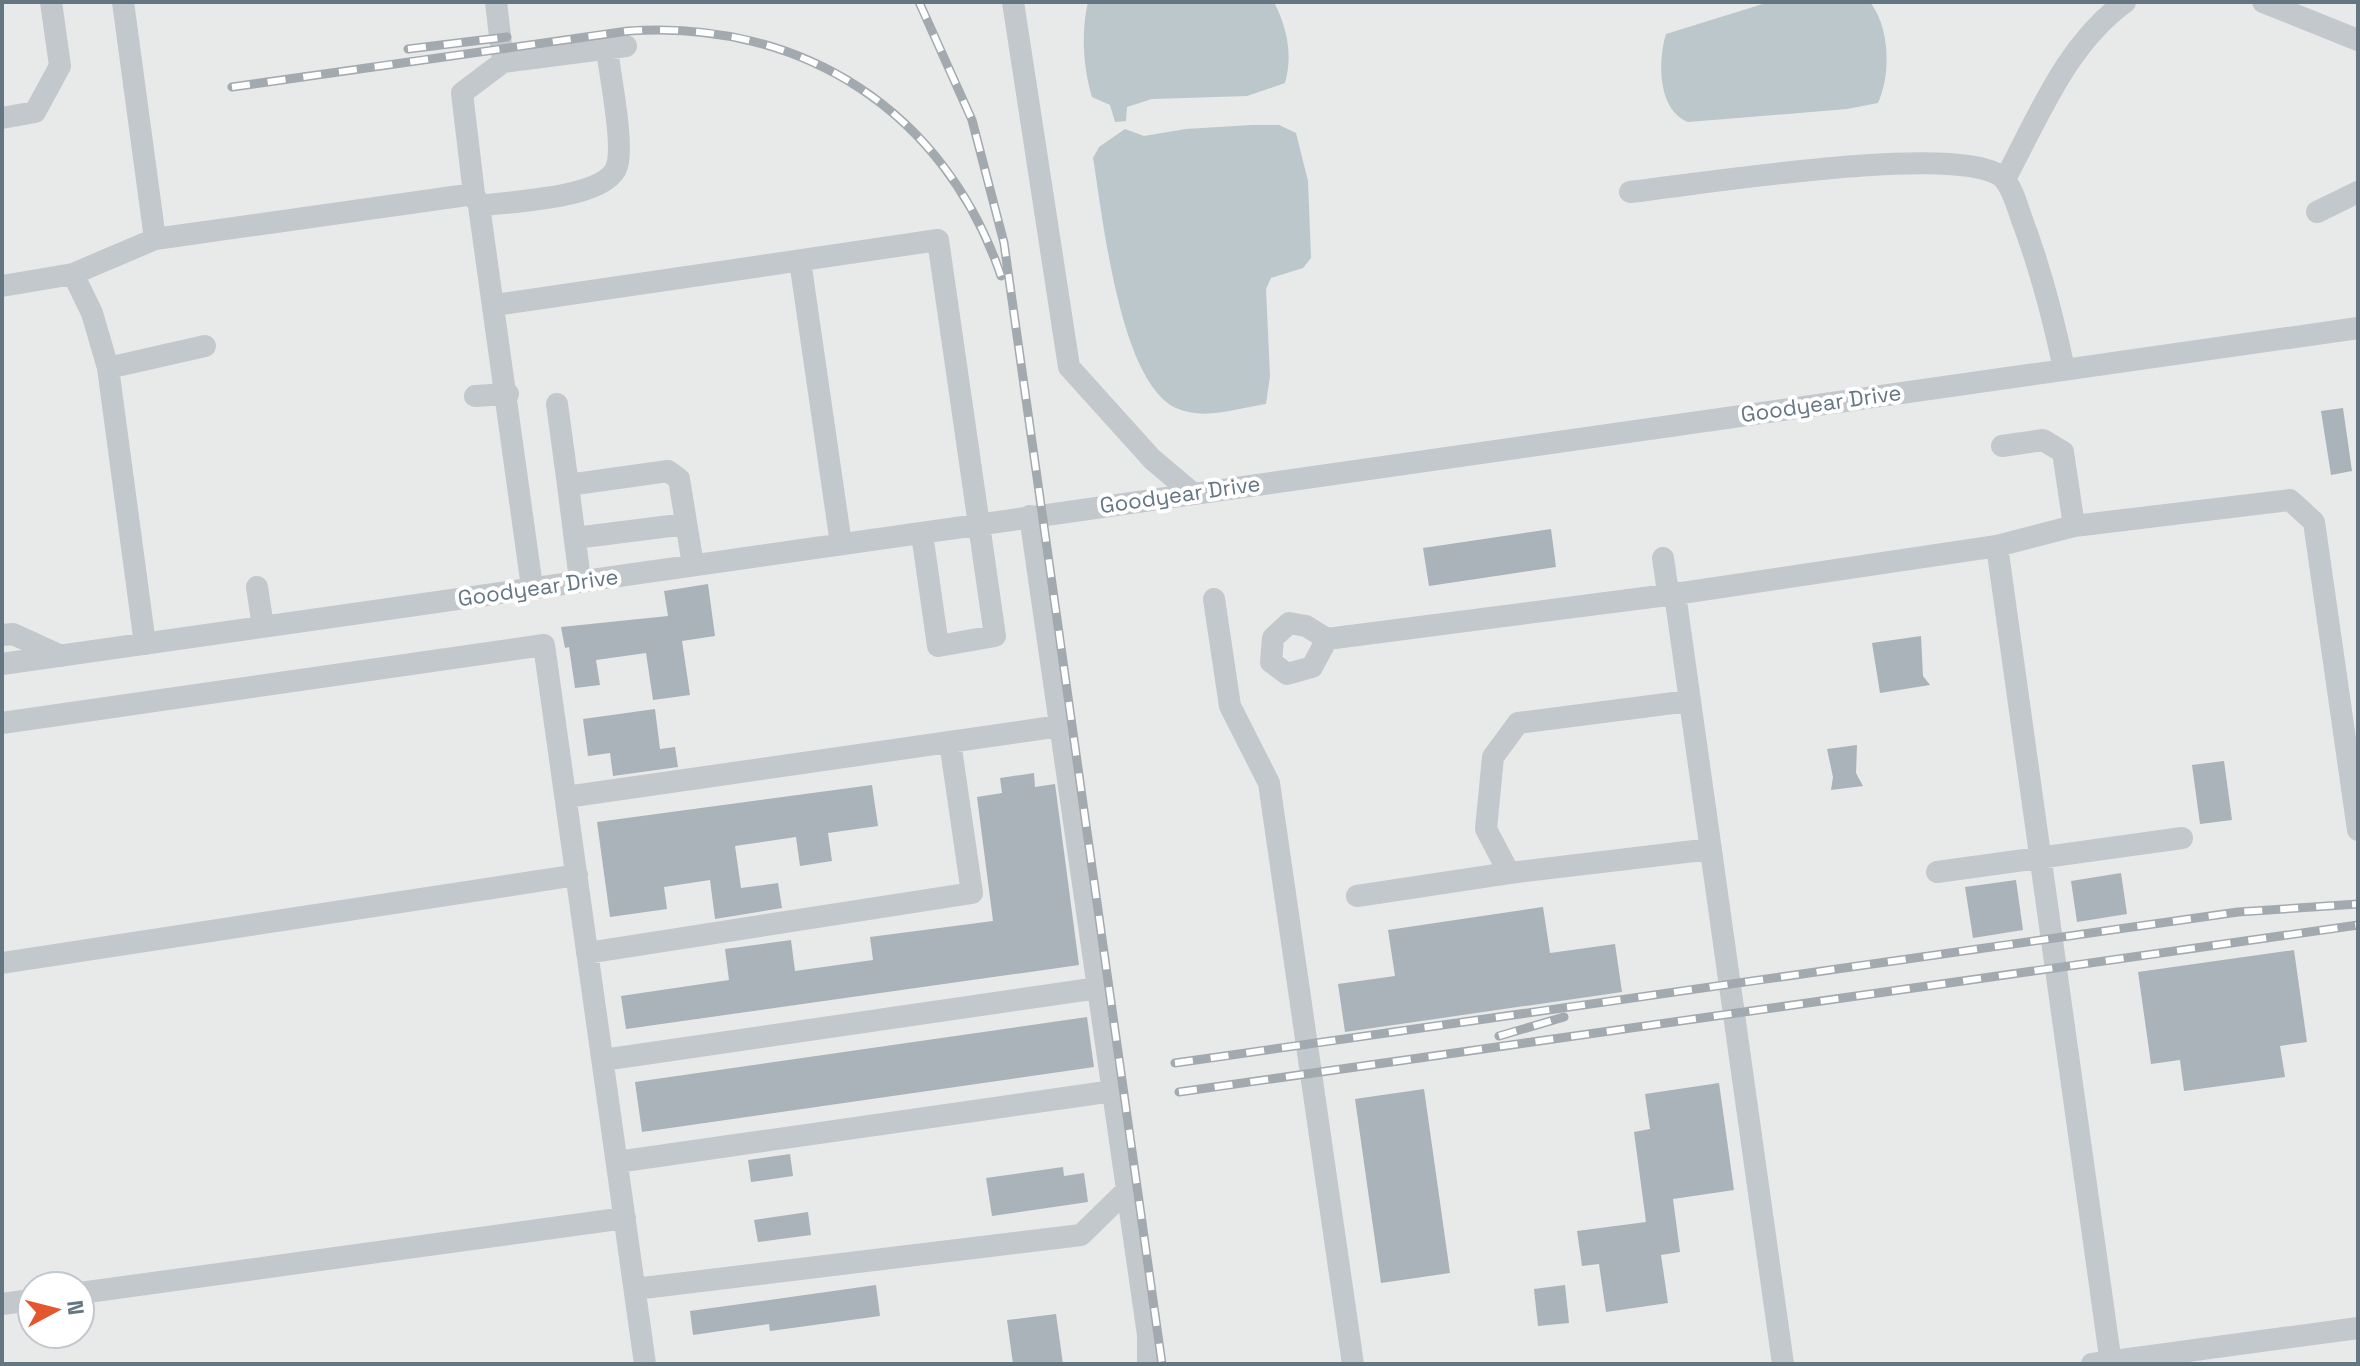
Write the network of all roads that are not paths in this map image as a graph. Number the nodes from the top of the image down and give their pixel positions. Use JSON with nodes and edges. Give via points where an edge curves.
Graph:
{"nodes":[{"id":1,"x":51,"y":2,"type":"edge"},
{"id":2,"x":123,"y":2,"type":"edge"},
{"id":3,"x":496,"y":2,"type":"edge"},
{"id":4,"x":1013,"y":2,"type":"edge"},
{"id":5,"x":2125,"y":2,"type":"edge"},
{"id":6,"x":2263,"y":2,"type":"edge"},
{"id":7,"x":2358,"y":40,"type":"edge"},
{"id":8,"x":503,"y":62,"type":"junction"},
{"id":9,"x":2,"y":118,"type":"edge"},
{"id":10,"x":2005,"y":179,"type":"junction"},
{"id":11,"x":1630,"y":192,"type":"dead end"},
{"id":12,"x":2358,"y":192,"type":"edge"},
{"id":13,"x":477,"y":200,"type":"junction"},
{"id":14,"x":2317,"y":212,"type":"dead end"},
{"id":15,"x":155,"y":239,"type":"junction"},
{"id":16,"x":800,"y":261,"type":"junction"},
{"id":17,"x":73,"y":274,"type":"junction"},
{"id":18,"x":2,"y":286,"type":"edge"},
{"id":19,"x":495,"y":305,"type":"junction"},
{"id":20,"x":2358,"y":328,"type":"edge"},
{"id":21,"x":205,"y":346,"type":"dead end"},
{"id":22,"x":108,"y":368,"type":"junction"},
{"id":23,"x":2064,"y":369,"type":"junction"},
{"id":24,"x":508,"y":394,"type":"junction"},
{"id":25,"x":475,"y":396,"type":"dead end"},
{"id":26,"x":557,"y":404,"type":"dead end"},
{"id":27,"x":2002,"y":446,"type":"dead end"},
{"id":28,"x":568,"y":485,"type":"junction"},
{"id":29,"x":1191,"y":492,"type":"junction"},
{"id":30,"x":1030,"y":516,"type":"junction"},
{"id":31,"x":686,"y":524,"type":"junction"},
{"id":32,"x":979,"y":525,"type":"junction"},
{"id":33,"x":2074,"y":526,"type":"junction"},
{"id":34,"x":922,"y":534,"type":"junction"},
{"id":35,"x":575,"y":538,"type":"junction"},
{"id":36,"x":841,"y":544,"type":"junction"},
{"id":37,"x":1997,"y":546,"type":"junction"},
{"id":38,"x":1663,"y":558,"type":"dead end"},
{"id":39,"x":693,"y":565,"type":"junction"},
{"id":40,"x":580,"y":580,"type":"junction"},
{"id":41,"x":257,"y":587,"type":"dead end"},
{"id":42,"x":532,"y":587,"type":"junction"},
{"id":43,"x":1675,"y":594,"type":"junction"},
{"id":44,"x":1214,"y":599,"type":"dead end"},
{"id":45,"x":263,"y":627,"type":"junction"},
{"id":46,"x":2,"y":635,"type":"edge"},
{"id":47,"x":1327,"y":639,"type":"dead end"},
{"id":48,"x":145,"y":644,"type":"junction"},
{"id":49,"x":61,"y":656,"type":"junction"},
{"id":50,"x":2,"y":664,"type":"edge"},
{"id":51,"x":1689,"y":701,"type":"junction"},
{"id":52,"x":2,"y":723,"type":"edge"},
{"id":53,"x":1060,"y":726,"type":"junction"},
{"id":54,"x":950,"y":742,"type":"junction"},
{"id":55,"x":566,"y":797,"type":"junction"},
{"id":56,"x":2358,"y":830,"type":"edge"},
{"id":57,"x":2182,"y":838,"type":"dead end"},
{"id":58,"x":1711,"y":849,"type":"junction"},
{"id":59,"x":2041,"y":858,"type":"junction"},
{"id":60,"x":1937,"y":872,"type":"dead end"},
{"id":61,"x":1509,"y":873,"type":"junction"},
{"id":62,"x":577,"y":875,"type":"junction"},
{"id":63,"x":1357,"y":896,"type":"dead end"},
{"id":64,"x":587,"y":953,"type":"junction"},
{"id":65,"x":2,"y":963,"type":"edge"},
{"id":66,"x":1098,"y":988,"type":"junction"},
{"id":67,"x":603,"y":1060,"type":"junction"},
{"id":68,"x":1113,"y":1091,"type":"junction"},
{"id":69,"x":617,"y":1162,"type":"junction"},
{"id":70,"x":1127,"y":1190,"type":"junction"},
{"id":71,"x":625,"y":1218,"type":"junction"},
{"id":72,"x":635,"y":1289,"type":"junction"},
{"id":73,"x":96,"y":1291,"type":"edge"},
{"id":74,"x":2358,"y":1328,"type":"edge"},
{"id":75,"x":2205,"y":1356,"type":"edge"},
{"id":76,"x":2105,"y":1363,"type":"edge"},
{"id":77,"x":645,"y":1364,"type":"edge"},
{"id":78,"x":1148,"y":1364,"type":"edge"},
{"id":79,"x":1353,"y":1364,"type":"edge"},
{"id":80,"x":1783,"y":1364,"type":"edge"}],
"edges":[{"from":1,"to":9,"type":"street","via":[[60,66],[35,112]]},
{"from":2,"to":15,"type":"street"},
{"from":3,"to":8,"type":"street"},
{"from":4,"to":29,"type":"street","via":[[1069,367],[1152,459]]},
{"from":5,"to":10,"type":"street","via":[[2076,47]]},
{"from":6,"to":7,"type":"street"},
{"from":8,"to":13,"type":"street","via":[[462,93]]},
{"from":8,"to":13,"type":"street","via":[[616,48],[618,166],[609,181],[591,189]]},
{"from":10,"to":11,"type":"street","via":[[1986,168],[1913,161]]},
{"from":10,"to":23,"type":"street","via":[[2046,284]]},
{"from":12,"to":14,"type":"street"},
{"from":13,"to":15,"type":"street"},
{"from":13,"to":19,"type":"street"},
{"from":15,"to":17,"type":"street"},
{"from":16,"to":19,"type":"street"},
{"from":16,"to":32,"type":"street","via":[[938,240]]},
{"from":16,"to":36,"type":"street"},
{"from":17,"to":18,"type":"street"},
{"from":17,"to":22,"type":"street","via":[[92,313]]},
{"from":19,"to":24,"type":"street"},
{"from":20,"to":23,"type":"street","name":"Goodyear Drive"},
{"from":21,"to":22,"type":"street"},
{"from":22,"to":48,"type":"street"},
{"from":23,"to":29,"type":"street","name":"Goodyear Drive"},
{"from":24,"to":25,"type":"street"},
{"from":24,"to":42,"type":"street"},
{"from":26,"to":28,"type":"street"},
{"from":27,"to":33,"type":"street","via":[[2043,440],[2063,452]]},
{"from":28,"to":31,"type":"street","via":[[668,471],[679,479]]},
{"from":28,"to":35,"type":"street"},
{"from":29,"to":30,"type":"street","name":"Goodyear Drive"},
{"from":30,"to":32,"type":"street","name":"Goodyear Drive"},
{"from":30,"to":53,"type":"street"},
{"from":31,"to":35,"type":"street"},
{"from":31,"to":39,"type":"street"},
{"from":32,"to":34,"type":"street","name":"Goodyear Drive"},
{"from":32,"to":34,"type":"street","via":[[995,636],[938,646]]},
{"from":33,"to":37,"type":"street"},
{"from":33,"to":56,"type":"street","via":[[2290,500],[2314,522]]},
{"from":34,"to":36,"type":"street","name":"Goodyear Drive"},
{"from":35,"to":40,"type":"street"},
{"from":36,"to":39,"type":"street","name":"Goodyear Drive"},
{"from":37,"to":43,"type":"street"},
{"from":37,"to":59,"type":"street"},
{"from":38,"to":43,"type":"street","via":[[1667,586]]},
{"from":39,"to":40,"type":"street","name":"Goodyear Drive"},
{"from":40,"to":42,"type":"street","name":"Goodyear Drive"},
{"from":41,"to":45,"type":"street"},
{"from":42,"to":45,"type":"street","name":"Goodyear Drive"},
{"from":43,"to":47,"type":"street"},
{"from":43,"to":51,"type":"street"},
{"from":44,"to":79,"type":"street","via":[[1230,706],[1269,783]]},
{"from":45,"to":48,"type":"street","name":"Goodyear Drive"},
{"from":46,"to":49,"type":"street","via":[[13,634]]},
{"from":48,"to":49,"type":"street","name":"Goodyear Drive"},
{"from":49,"to":50,"type":"street","name":"Goodyear Drive"},
{"from":51,"to":58,"type":"street"},
{"from":51,"to":61,"type":"street","via":[[1518,723],[1493,757],[1486,829]]},
{"from":52,"to":55,"type":"street","via":[[544,645]]},
{"from":53,"to":54,"type":"street"},
{"from":53,"to":66,"type":"street"},
{"from":54,"to":55,"type":"street"},
{"from":54,"to":64,"type":"street","via":[[972,893]]},
{"from":55,"to":62,"type":"street"},
{"from":57,"to":59,"type":"street"},
{"from":58,"to":61,"type":"street"},
{"from":58,"to":80,"type":"street"},
{"from":59,"to":60,"type":"street"},
{"from":59,"to":76,"type":"street"},
{"from":61,"to":63,"type":"street"},
{"from":62,"to":64,"type":"street"},
{"from":62,"to":65,"type":"street"},
{"from":64,"to":67,"type":"street"},
{"from":66,"to":67,"type":"street"},
{"from":66,"to":68,"type":"street"},
{"from":67,"to":69,"type":"street"},
{"from":68,"to":69,"type":"street"},
{"from":68,"to":70,"type":"street"},
{"from":69,"to":71,"type":"street"},
{"from":70,"to":72,"type":"street","via":[[1081,1235]]},
{"from":70,"to":78,"type":"street"},
{"from":71,"to":72,"type":"street"},
{"from":71,"to":73,"type":"street"},
{"from":72,"to":77,"type":"street"},
{"from":74,"to":75,"type":"street"},
{"from":75,"to":76,"type":"street"}]}
